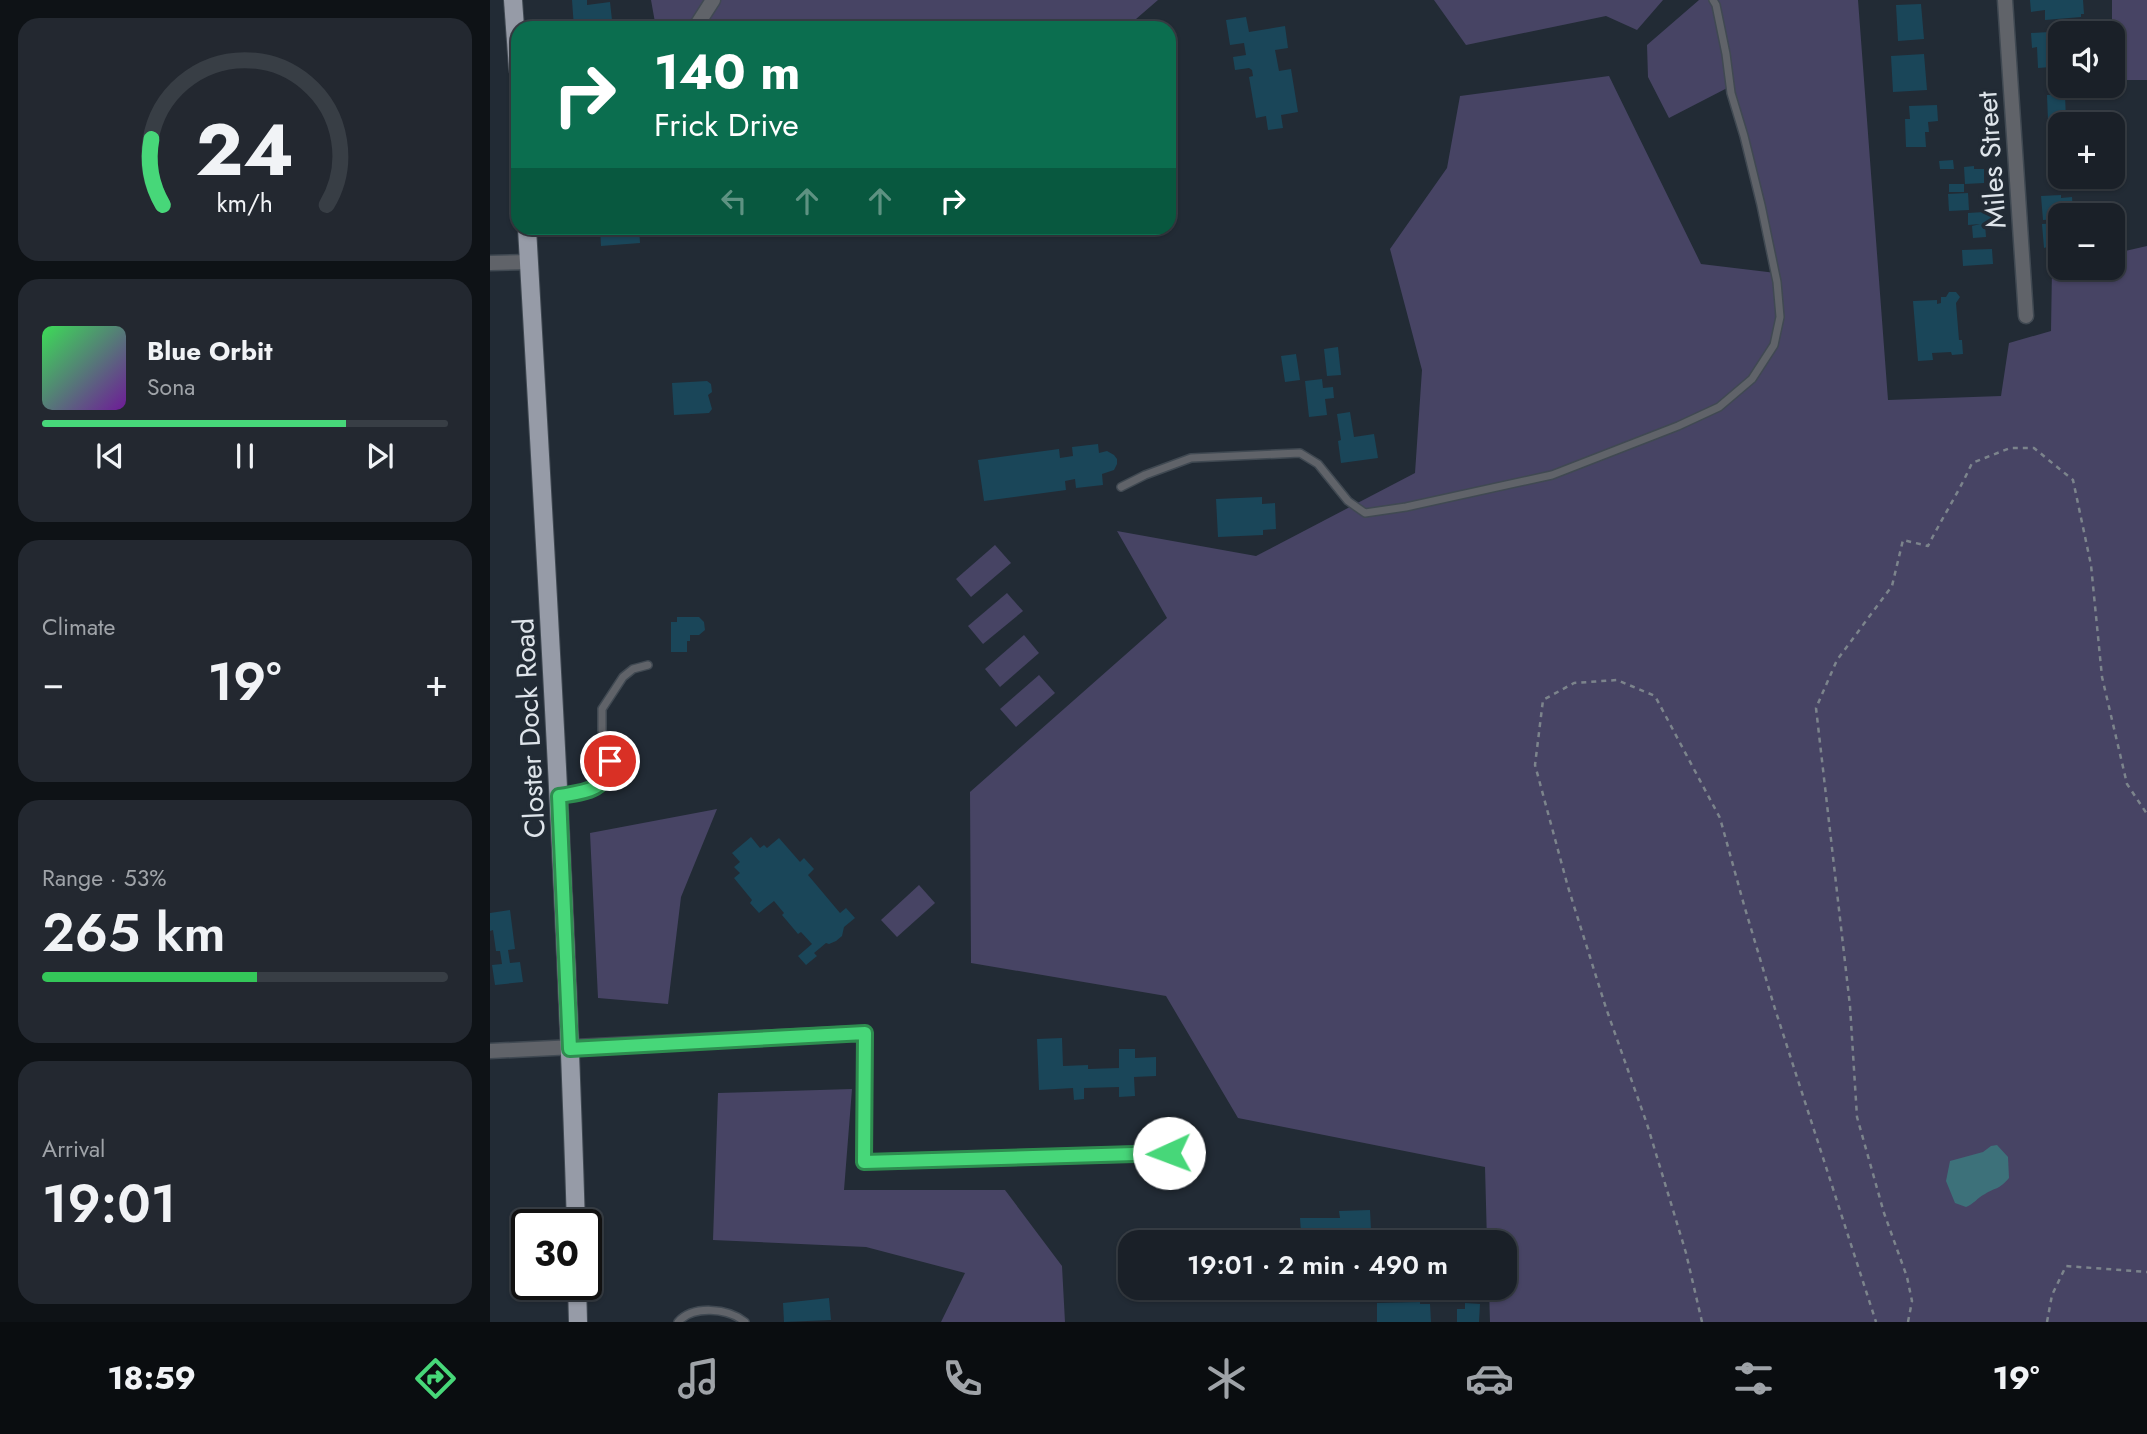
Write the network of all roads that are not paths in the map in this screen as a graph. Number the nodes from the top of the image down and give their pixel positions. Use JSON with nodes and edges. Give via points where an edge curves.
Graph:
{"nodes":[{"id":1,"x":513,"y":0,"type":"edge"},
{"id":2,"x":713,"y":0,"type":"edge"},
{"id":3,"x":1713,"y":0,"type":"edge"},
{"id":4,"x":2004,"y":0,"type":"edge"},
{"id":5,"x":515,"y":21,"type":"edge"},
{"id":6,"x":700,"y":21,"type":"edge"},
{"id":7,"x":527,"y":235,"type":"edge"},
{"id":8,"x":529,"y":262,"type":"junction"},
{"id":9,"x":490,"y":263,"type":"edge"},
{"id":10,"x":2026,"y":316,"type":"dead end"},
{"id":11,"x":1121,"y":486,"type":"dead end"},
{"id":12,"x":648,"y":665,"type":"dead end"},
{"id":13,"x":559,"y":796,"type":"junction"},
{"id":14,"x":570,"y":1049,"type":"junction"},
{"id":15,"x":490,"y":1051,"type":"edge"},
{"id":16,"x":1169,"y":1153,"type":"dead end"},
{"id":17,"x":575,"y":1209,"type":"edge"},
{"id":18,"x":577,"y":1300,"type":"edge"},
{"id":19,"x":578,"y":1322,"type":"edge"},
{"id":20,"x":678,"y":1322,"type":"edge"},
{"id":21,"x":745,"y":1322,"type":"edge"}],
"edges":[{"from":1,"to":5,"type":"main road"},
{"from":2,"to":6,"type":"street"},
{"from":3,"to":11,"type":"lane","via":[[1731,93],[1761,205],[1780,317],[1774,345],[1752,379],[1719,407],[1552,475],[1406,508],[1365,513],[1348,501],[1318,464],[1300,453],[1191,458]]},
{"from":4,"to":10,"type":"street","name":"Miles Street"},
{"from":7,"to":8,"type":"main road","name":"Closter Dock Road"},
{"from":8,"to":9,"type":"street"},
{"from":8,"to":13,"type":"main road","name":"Closter Dock Road"},
{"from":12,"to":13,"type":"lane","via":[[624,677],[602,709],[610,761],[603,782],[593,789]]},
{"from":13,"to":14,"type":"main road","name":"Closter Dock Road"},
{"from":14,"to":15,"type":"street"},
{"from":14,"to":16,"type":"street","via":[[865,1033],[864,1162]]},
{"from":14,"to":17,"type":"main road","name":"Closter Dock Road"},
{"from":18,"to":19,"type":"main road"},
{"from":20,"to":21,"type":"lane","via":[[695,1311],[724,1312]]}]}
